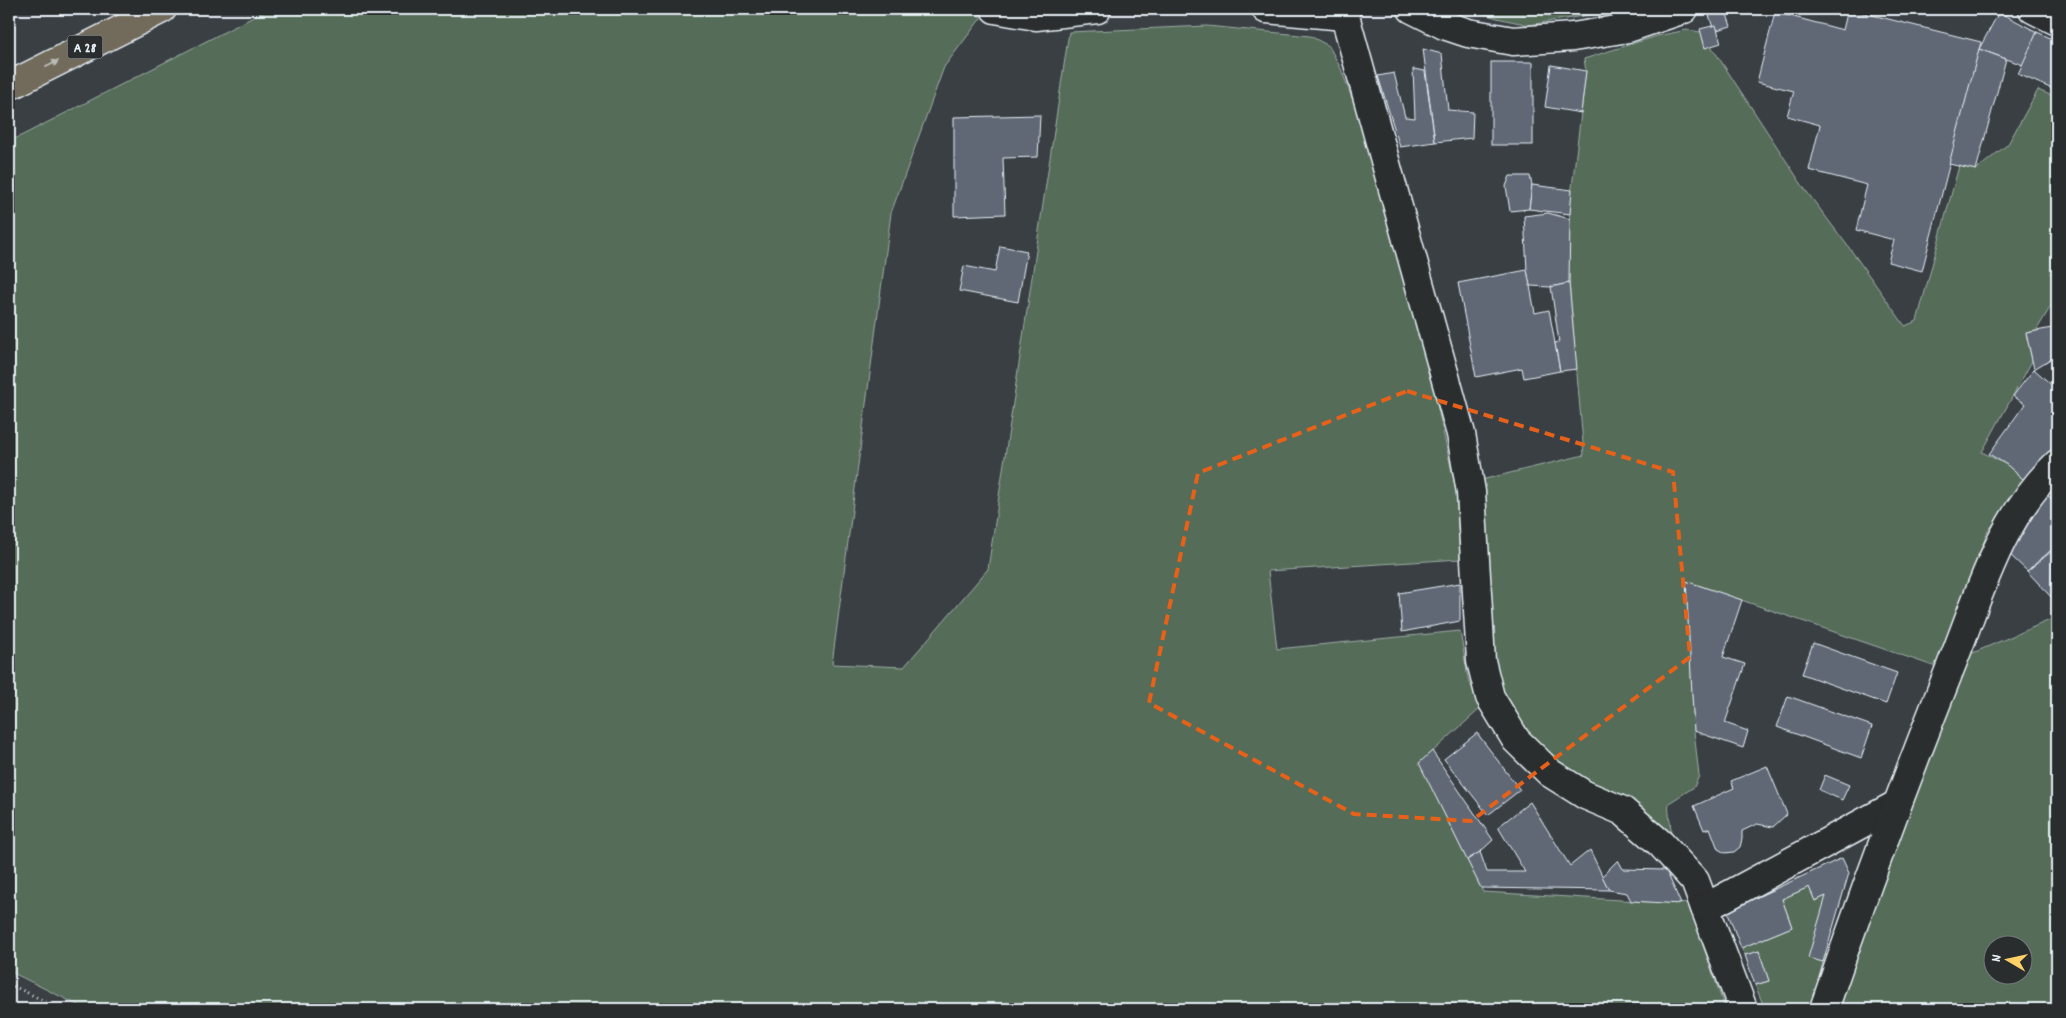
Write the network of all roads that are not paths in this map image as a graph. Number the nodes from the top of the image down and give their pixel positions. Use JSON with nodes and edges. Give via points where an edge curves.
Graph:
{"nodes":[{"id":1,"x":162,"y":9,"type":"edge"},
{"id":2,"x":995,"y":9,"type":"edge"},
{"id":3,"x":1097,"y":9,"type":"edge"},
{"id":4,"x":1266,"y":9,"type":"edge"},
{"id":5,"x":1412,"y":9,"type":"edge"},
{"id":6,"x":1684,"y":9,"type":"edge"},
{"id":7,"x":2033,"y":9,"type":"edge"},
{"id":8,"x":1346,"y":12,"type":"edge"},
{"id":9,"x":2057,"y":21,"type":"edge"},
{"id":10,"x":9,"y":86,"type":"edge"},
{"id":11,"x":2057,"y":464,"type":"edge"},
{"id":12,"x":1896,"y":805,"type":"junction"},
{"id":13,"x":1705,"y":908,"type":"junction"},
{"id":14,"x":1743,"y":1009,"type":"edge"},
{"id":15,"x":1824,"y":1009,"type":"edge"}],
"edges":[{"from":10,"to":1,"type":"highway","number":"A 28","one_way":true},
{"from":2,"to":3,"type":"street","via":[[1036,16]]},
{"from":4,"to":8,"type":"street"},
{"from":5,"to":6,"type":"street","via":[[1468,33],[1513,41],[1573,37],[1628,28]]},
{"from":7,"to":9,"type":"street"},
{"from":8,"to":13,"type":"street","via":[[1461,434],[1471,492],[1481,661],[1490,697],[1516,740],[1550,773],[1584,795],[1623,812],[1661,844],[1695,880]]},
{"from":11,"to":12,"type":"street","via":[[2027,498],[2002,540]]},
{"from":12,"to":13,"type":"street"},
{"from":12,"to":15,"type":"street"},
{"from":13,"to":14,"type":"street"}]}
